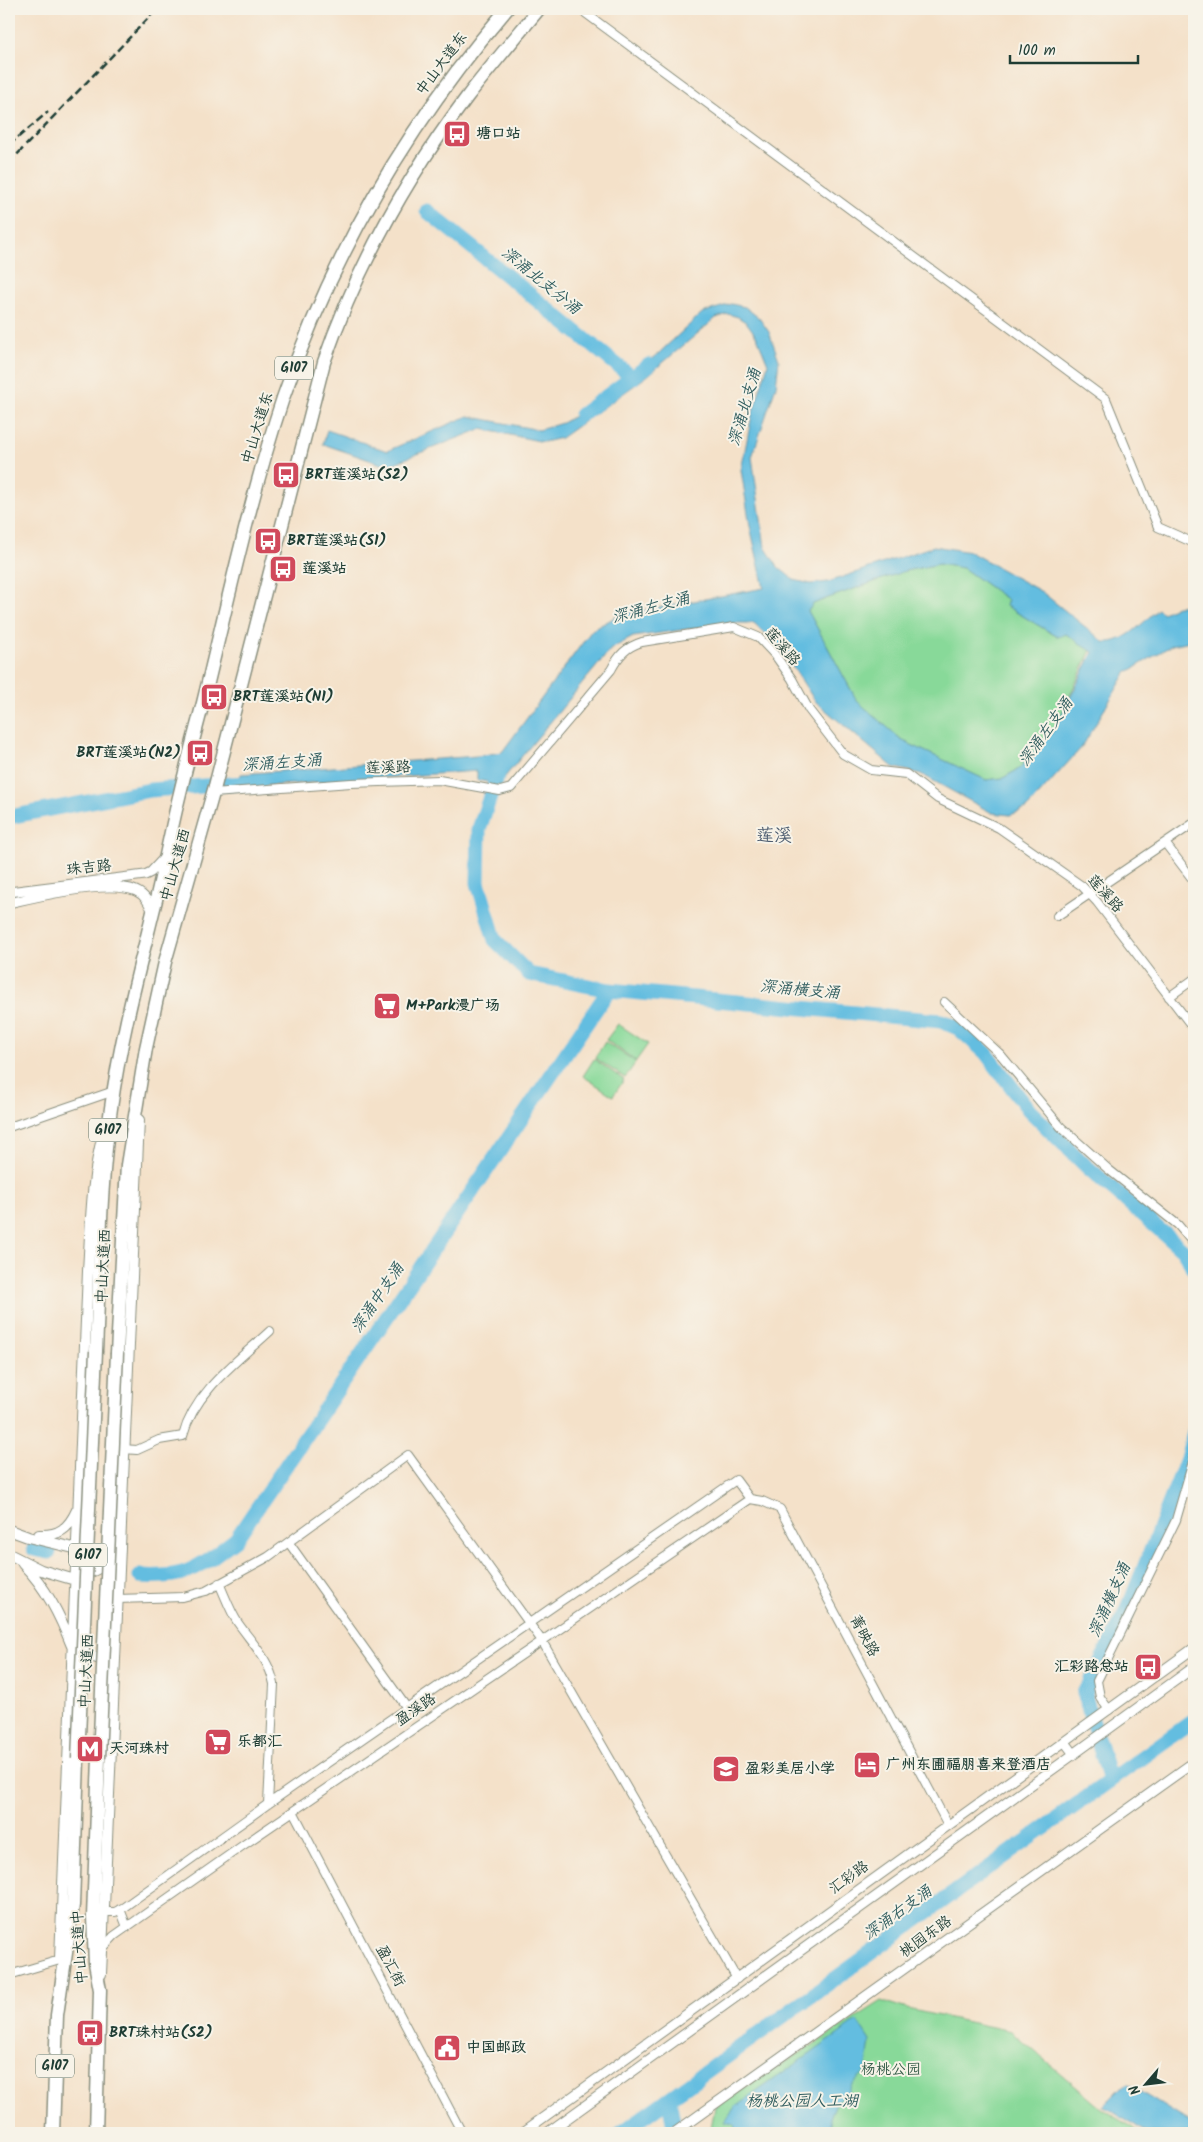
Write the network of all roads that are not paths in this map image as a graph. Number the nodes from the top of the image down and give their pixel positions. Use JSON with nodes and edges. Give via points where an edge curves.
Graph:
{"nodes":[{"id":1,"x":506,"y":9,"type":"edge"},
{"id":2,"x":539,"y":9,"type":"edge"},
{"id":3,"x":580,"y":9,"type":"edge"},
{"id":4,"x":1194,"y":543,"type":"edge"},
{"id":5,"x":214,"y":790,"type":"junction"},
{"id":6,"x":1194,"y":824,"type":"edge"},
{"id":7,"x":1165,"y":843,"type":"junction"},
{"id":8,"x":166,"y":856,"type":"junction"},
{"id":9,"x":1194,"y":881,"type":"edge"},
{"id":10,"x":9,"y":892,"type":"edge"},
{"id":11,"x":1089,"y":894,"type":"junction"},
{"id":12,"x":9,"y":903,"type":"edge"},
{"id":13,"x":153,"y":912,"type":"junction"},
{"id":14,"x":1057,"y":916,"type":"dead end"},
{"id":15,"x":1194,"y":979,"type":"edge"},
{"id":16,"x":1169,"y":997,"type":"junction"},
{"id":17,"x":944,"y":1002,"type":"dead end"},
{"id":18,"x":1194,"y":1030,"type":"edge"},
{"id":19,"x":141,"y":1076,"type":"junction"},
{"id":20,"x":114,"y":1091,"type":"junction"},
{"id":21,"x":110,"y":1110,"type":"junction"},
{"id":22,"x":9,"y":1126,"type":"edge"},
{"id":23,"x":1194,"y":1244,"type":"edge"},
{"id":24,"x":270,"y":1331,"type":"dead end"},
{"id":25,"x":123,"y":1448,"type":"junction"},
{"id":26,"x":1194,"y":1458,"type":"edge"},
{"id":27,"x":750,"y":1499,"type":"junction"},
{"id":28,"x":79,"y":1507,"type":"junction"},
{"id":29,"x":9,"y":1530,"type":"edge"},
{"id":30,"x":20,"y":1535,"type":"junction"},
{"id":31,"x":289,"y":1542,"type":"junction"},
{"id":32,"x":76,"y":1548,"type":"junction"},
{"id":33,"x":13,"y":1556,"type":"edge"},
{"id":34,"x":119,"y":1558,"type":"junction"},
{"id":35,"x":75,"y":1580,"type":"junction"},
{"id":36,"x":219,"y":1583,"type":"junction"},
{"id":37,"x":117,"y":1599,"type":"junction"},
{"id":38,"x":529,"y":1623,"type":"junction"},
{"id":39,"x":542,"y":1641,"type":"junction"},
{"id":40,"x":1194,"y":1648,"type":"edge"},
{"id":41,"x":73,"y":1650,"type":"junction"},
{"id":42,"x":1194,"y":1667,"type":"edge"},
{"id":43,"x":72,"y":1672,"type":"junction"},
{"id":44,"x":114,"y":1678,"type":"junction"},
{"id":45,"x":407,"y":1708,"type":"junction"},
{"id":46,"x":1106,"y":1713,"type":"junction"},
{"id":47,"x":1065,"y":1742,"type":"junction"},
{"id":48,"x":1074,"y":1754,"type":"junction"},
{"id":49,"x":1046,"y":1756,"type":"junction"},
{"id":50,"x":99,"y":1758,"type":"joint"},
{"id":51,"x":78,"y":1759,"type":"joint"},
{"id":52,"x":1194,"y":1762,"type":"edge"},
{"id":53,"x":1054,"y":1768,"type":"junction"},
{"id":54,"x":268,"y":1804,"type":"junction"},
{"id":55,"x":293,"y":1811,"type":"junction"},
{"id":56,"x":948,"y":1825,"type":"junction"},
{"id":57,"x":120,"y":1909,"type":"junction"},
{"id":58,"x":105,"y":1912,"type":"junction"},
{"id":59,"x":126,"y":1927,"type":"junction"},
{"id":60,"x":102,"y":1949,"type":"junction"},
{"id":61,"x":60,"y":1960,"type":"junction"},
{"id":62,"x":9,"y":1975,"type":"edge"},
{"id":63,"x":737,"y":1979,"type":"junction"},
{"id":64,"x":100,"y":1990,"type":"junction"},
{"id":65,"x":59,"y":1999,"type":"junction"},
{"id":66,"x":677,"y":2023,"type":"junction"},
{"id":67,"x":685,"y":2035,"type":"junction"},
{"id":68,"x":655,"y":2038,"type":"junction"},
{"id":69,"x":664,"y":2050,"type":"junction"},
{"id":70,"x":53,"y":2133,"type":"edge"},
{"id":71,"x":96,"y":2133,"type":"edge"},
{"id":72,"x":462,"y":2133,"type":"edge"},
{"id":73,"x":522,"y":2133,"type":"edge"},
{"id":74,"x":547,"y":2133,"type":"edge"},
{"id":75,"x":674,"y":2133,"type":"edge"}],
"edges":[{"from":1,"to":8,"type":"highway","name":"中山大道东","number":"G107","via":[[405,143],[361,218],[295,365],[272,432]]},
{"from":2,"to":5,"type":"highway","number":"G107","via":[[468,96],[417,171],[380,235],[338,324],[320,376]]},
{"from":3,"to":4,"type":"street","via":[[1106,399],[1158,527]]},
{"from":5,"to":11,"type":"street","name":"莲溪路","via":[[439,780],[500,791],[511,788],[611,670],[619,655],[631,646],[734,627],[758,637],[775,656],[809,710],[843,754],[871,770],[906,774],[938,799],[999,828]]},
{"from":5,"to":19,"type":"highway","name":"中山大道西","number":"G107","via":[[165,962]]},
{"from":6,"to":7,"type":"street"},
{"from":7,"to":9,"type":"street"},
{"from":7,"to":11,"type":"street"},
{"from":8,"to":10,"type":"street","name":"珠吉路","via":[[145,875]]},
{"from":8,"to":13,"type":"highway","name":"中山大道西","number":"G107"},
{"from":11,"to":14,"type":"street"},
{"from":11,"to":16,"type":"street","name":"莲溪路"},
{"from":12,"to":13,"type":"street","name":"珠吉路","via":[[60,892],[125,888],[145,897]]},
{"from":13,"to":20,"type":"highway","name":"中山大道西","number":"G107","via":[[135,982]]},
{"from":15,"to":16,"type":"street"},
{"from":16,"to":18,"type":"street","name":"莲溪路"},
{"from":17,"to":23,"type":"street","via":[[1001,1055],[1061,1127],[1101,1164],[1178,1224]]},
{"from":19,"to":25,"type":"main road"},
{"from":19,"to":50,"type":"highway","name":"中山大道西","number":"G107","bridge":true,"via":[[126,1165]]},
{"from":20,"to":21,"type":"highway","name":"中山大道西","number":"G107"},
{"from":20,"to":22,"type":"street"},
{"from":21,"to":28,"type":"main road","via":[[96,1163],[93,1191]]},
{"from":21,"to":51,"type":"highway","name":"中山大道西","number":"G107","bridge":true,"via":[[103,1195]]},
{"from":24,"to":25,"type":"street","via":[[196,1405],[186,1422],[183,1436],[159,1440],[137,1450]]},
{"from":25,"to":34,"type":"main road"},
{"from":26,"to":46,"type":"street","via":[[1176,1520],[1097,1681]]},
{"from":27,"to":38,"type":"street","name":"盈溪路","via":[[736,1480]]},
{"from":27,"to":39,"type":"street","name":"盈溪路"},
{"from":27,"to":56,"type":"street","name":"菁映路","via":[[780,1509]]},
{"from":28,"to":30,"type":"main road","via":[[69,1524],[58,1533]]},
{"from":28,"to":32,"type":"main road"},
{"from":29,"to":30,"type":"main road"},
{"from":30,"to":32,"type":"main road"},
{"from":31,"to":36,"type":"street"},
{"from":31,"to":38,"type":"street","via":[[408,1455]]},
{"from":31,"to":45,"type":"street"},
{"from":32,"to":34,"type":"main road"},
{"from":32,"to":35,"type":"main road"},
{"from":33,"to":35,"type":"main road","via":[[41,1570]]},
{"from":33,"to":41,"type":"main road","via":[[32,1572],[54,1606]]},
{"from":34,"to":35,"type":"main road"},
{"from":34,"to":37,"type":"main road"},
{"from":35,"to":41,"type":"main road"},
{"from":36,"to":37,"type":"street","via":[[206,1591],[184,1597]]},
{"from":36,"to":54,"type":"street","via":[[237,1621],[271,1670],[274,1684]]},
{"from":37,"to":44,"type":"main road"},
{"from":38,"to":39,"type":"street"},
{"from":38,"to":45,"type":"street","name":"盈溪路"},
{"from":39,"to":55,"type":"street","name":"盈溪路"},
{"from":39,"to":63,"type":"street"},
{"from":40,"to":46,"type":"street","name":"汇彩路"},
{"from":41,"to":43,"type":"main road"},
{"from":42,"to":48,"type":"street","name":"汇彩路"},
{"from":43,"to":44,"type":"main road","via":[[91,1656],[104,1661]]},
{"from":43,"to":61,"type":"main road"},
{"from":44,"to":58,"type":"main road"},
{"from":45,"to":54,"type":"street","name":"盈溪路"},
{"from":46,"to":47,"type":"street","name":"汇彩路"},
{"from":47,"to":48,"type":"street"},
{"from":47,"to":49,"type":"street","name":"汇彩路"},
{"from":48,"to":53,"type":"street","name":"汇彩路"},
{"from":49,"to":53,"type":"street"},
{"from":49,"to":56,"type":"street","name":"汇彩路"},
{"from":50,"to":64,"type":"highway","name":"中山大道中","number":"G107","via":[[93,1916],[95,1964]]},
{"from":51,"to":65,"type":"highway","name":"中山大道中","number":"G107","via":[[73,1905]]},
{"from":52,"to":75,"type":"street","name":"桃园东路"},
{"from":53,"to":67,"type":"street","name":"汇彩路"},
{"from":54,"to":57,"type":"street","name":"盈溪路"},
{"from":55,"to":59,"type":"street","name":"盈溪路"},
{"from":55,"to":72,"type":"street","name":"盈汇街"},
{"from":56,"to":63,"type":"street","name":"汇彩路"},
{"from":57,"to":58,"type":"street","name":"盈溪路"},
{"from":57,"to":59,"type":"street"},
{"from":58,"to":60,"type":"main road"},
{"from":59,"to":60,"type":"street","name":"盈溪路"},
{"from":60,"to":64,"type":"main road"},
{"from":61,"to":62,"type":"street"},
{"from":61,"to":65,"type":"main road"},
{"from":63,"to":66,"type":"street","name":"汇彩路"},
{"from":64,"to":71,"type":"highway","name":"中山大道中","number":"G107"},
{"from":65,"to":70,"type":"highway","name":"中山大道中","number":"G107"},
{"from":66,"to":67,"type":"street"},
{"from":66,"to":68,"type":"street","name":"汇彩路"},
{"from":67,"to":69,"type":"street","name":"汇彩路"},
{"from":68,"to":69,"type":"street"},
{"from":68,"to":73,"type":"street","name":"汇彩路"},
{"from":69,"to":74,"type":"street","name":"汇彩路"}]}
